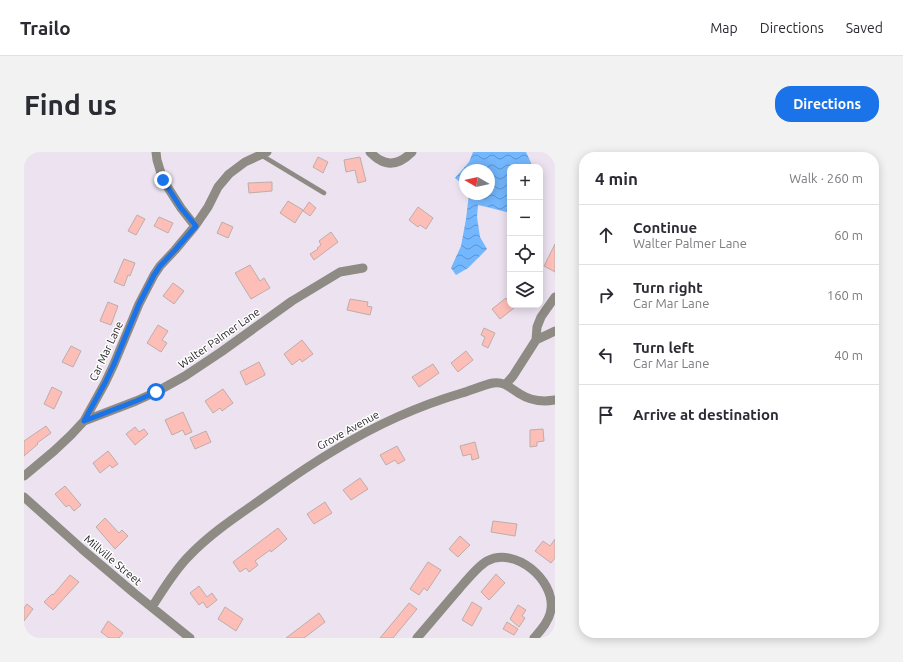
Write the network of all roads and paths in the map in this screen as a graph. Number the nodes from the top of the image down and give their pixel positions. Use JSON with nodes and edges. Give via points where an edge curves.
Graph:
{"nodes":[{"id":1,"x":156,"y":152,"type":"edge"},
{"id":2,"x":370,"y":152,"type":"edge"},
{"id":3,"x":412,"y":152,"type":"edge"},
{"id":4,"x":259,"y":154,"type":"edge"},
{"id":5,"x":324,"y":193,"type":"dead end"},
{"id":6,"x":196,"y":226,"type":"junction"},
{"id":7,"x":363,"y":268,"type":"dead end"},
{"id":8,"x":555,"y":297,"type":"edge"},
{"id":9,"x":555,"y":331,"type":"edge"},
{"id":10,"x":536,"y":340,"type":"junction"},
{"id":11,"x":506,"y":384,"type":"junction"},
{"id":12,"x":555,"y":400,"type":"edge"},
{"id":13,"x":84,"y":421,"type":"junction"},
{"id":14,"x":24,"y":476,"type":"edge"},
{"id":15,"x":25,"y":500,"type":"edge"},
{"id":16,"x":152,"y":607,"type":"junction"},
{"id":17,"x":190,"y":638,"type":"edge"},
{"id":18,"x":417,"y":638,"type":"edge"},
{"id":19,"x":534,"y":638,"type":"edge"}],
"edges":[{"from":1,"to":6,"type":"street","via":[[163,180]]},
{"from":2,"to":3,"type":"street","via":[[391,164]]},
{"from":4,"to":5,"type":"lane"},
{"from":4,"to":6,"type":"street","name":"Car Mar Lane","via":[[229,174],[218,187]]},
{"from":6,"to":13,"type":"street","name":"Car Mar Lane","via":[[154,275],[105,383]]},
{"from":7,"to":13,"type":"street","name":"Walter Palmer Lane","via":[[340,272],[292,301],[179,379],[136,401]]},
{"from":8,"to":10,"type":"street","via":[[541,317]]},
{"from":9,"to":10,"type":"street"},
{"from":10,"to":11,"type":"street"},
{"from":11,"to":12,"type":"street","via":[[522,395],[538,401]]},
{"from":11,"to":16,"type":"street","name":"Grove Avenue","via":[[495,383],[422,407],[385,423],[309,466],[203,542],[187,557]]},
{"from":13,"to":14,"type":"street","name":"Car Mar Lane"},
{"from":15,"to":16,"type":"street","name":"Millville Street"},
{"from":16,"to":17,"type":"street","name":"Millville Street"},
{"from":18,"to":19,"type":"street","via":[[486,561],[507,557],[527,566],[543,580],[549,590],[552,600],[551,611]]}]}
